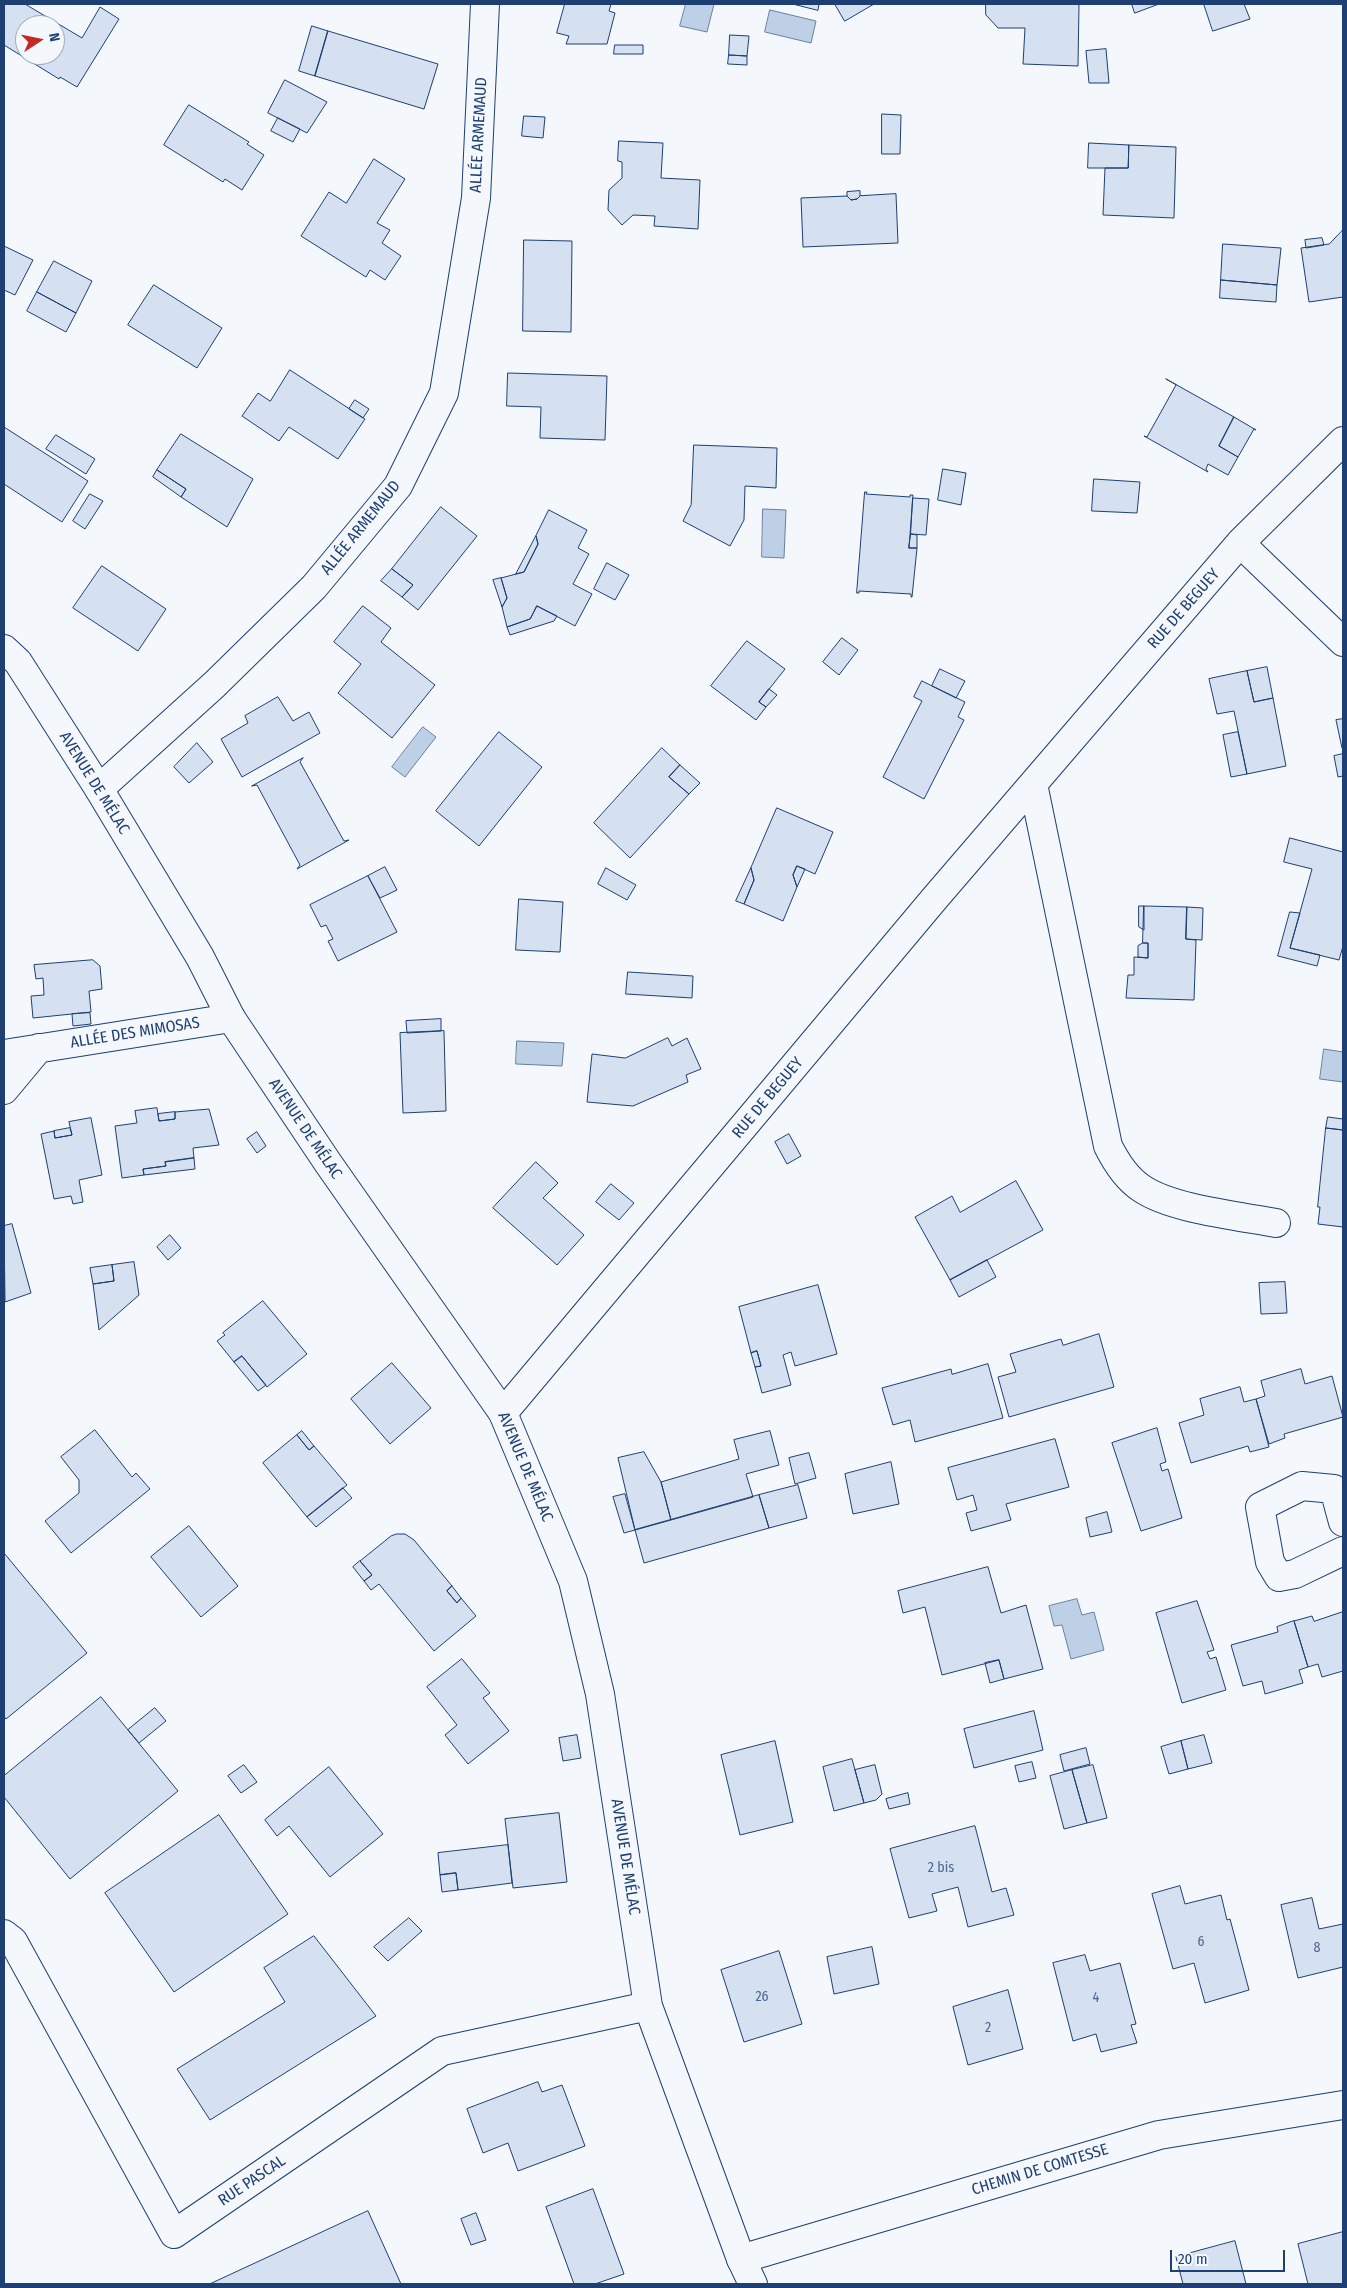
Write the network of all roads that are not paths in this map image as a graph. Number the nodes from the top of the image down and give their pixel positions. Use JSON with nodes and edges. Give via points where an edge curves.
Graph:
{"nodes":[{"id":1,"x":485,"y":4,"type":"edge"},
{"id":2,"x":1343,"y":441,"type":"edge"},
{"id":3,"x":1240,"y":543,"type":"junction"},
{"id":4,"x":1343,"y":642,"type":"edge"},
{"id":5,"x":4,"y":649,"type":"edge"},
{"id":6,"x":1033,"y":784,"type":"junction"},
{"id":7,"x":99,"y":789,"type":"junction"},
{"id":8,"x":231,"y":1018,"type":"junction"},
{"id":9,"x":39,"y":1048,"type":"junction"},
{"id":10,"x":4,"y":1054,"type":"edge"},
{"id":11,"x":4,"y":1090,"type":"edge"},
{"id":12,"x":1276,"y":1223,"type":"dead end"},
{"id":13,"x":504,"y":1413,"type":"junction"},
{"id":14,"x":1343,"y":1522,"type":"edge"},
{"id":15,"x":1343,"y":1551,"type":"edge"},
{"id":16,"x":4,"y":1934,"type":"edge"},
{"id":17,"x":648,"y":2006,"type":"junction"},
{"id":18,"x":1343,"y":2105,"type":"edge"},
{"id":19,"x":741,"y":2259,"type":"junction"},
{"id":20,"x":753,"y":2284,"type":"edge"}],
"edges":[{"from":1,"to":7,"type":"street","name":"ALLÉE ARMEMAUD","via":[[476,198],[444,393],[398,486],[314,587],[214,685]]},
{"from":2,"to":3,"type":"street","name":"RUE DE BEGUEY"},
{"from":3,"to":4,"type":"street"},
{"from":3,"to":6,"type":"street","name":"RUE DE BEGUEY"},
{"from":5,"to":7,"type":"street","name":"AVENUE DE MÉLAC","via":[[18,662]]},
{"from":6,"to":12,"type":"street","via":[[1108,1146],[1120,1168],[1141,1188],[1170,1203]]},
{"from":6,"to":13,"type":"street","name":"RUE DE BEGUEY"},
{"from":7,"to":8,"type":"street","name":"AVENUE DE MÉLAC","via":[[200,957]]},
{"from":8,"to":9,"type":"street","name":"ALLÉE DES MIMOSAS"},
{"from":8,"to":13,"type":"street","name":"AVENUE DE MÉLAC","via":[[328,1163]]},
{"from":9,"to":10,"type":"street","name":"ALLÉE DES MIMOSAS"},
{"from":9,"to":11,"type":"street"},
{"from":13,"to":17,"type":"street","name":"AVENUE DE MÉLAC","via":[[573,1581],[600,1694]]},
{"from":14,"to":15,"type":"street","via":[[1334,1489],[1302,1486],[1260,1507],[1270,1562],[1279,1577],[1295,1574]]},
{"from":16,"to":17,"type":"street","name":"RUE PASCAL","via":[[12,1941],[174,2234],[442,2051]]},
{"from":17,"to":19,"type":"street","name":"AVENUE DE MÉLAC"},
{"from":18,"to":19,"type":"street","name":"CHEMIN DE COMTESSE","via":[[1159,2135]]},
{"from":19,"to":20,"type":"street","name":"AVENUE DE MÉLAC"}]}
